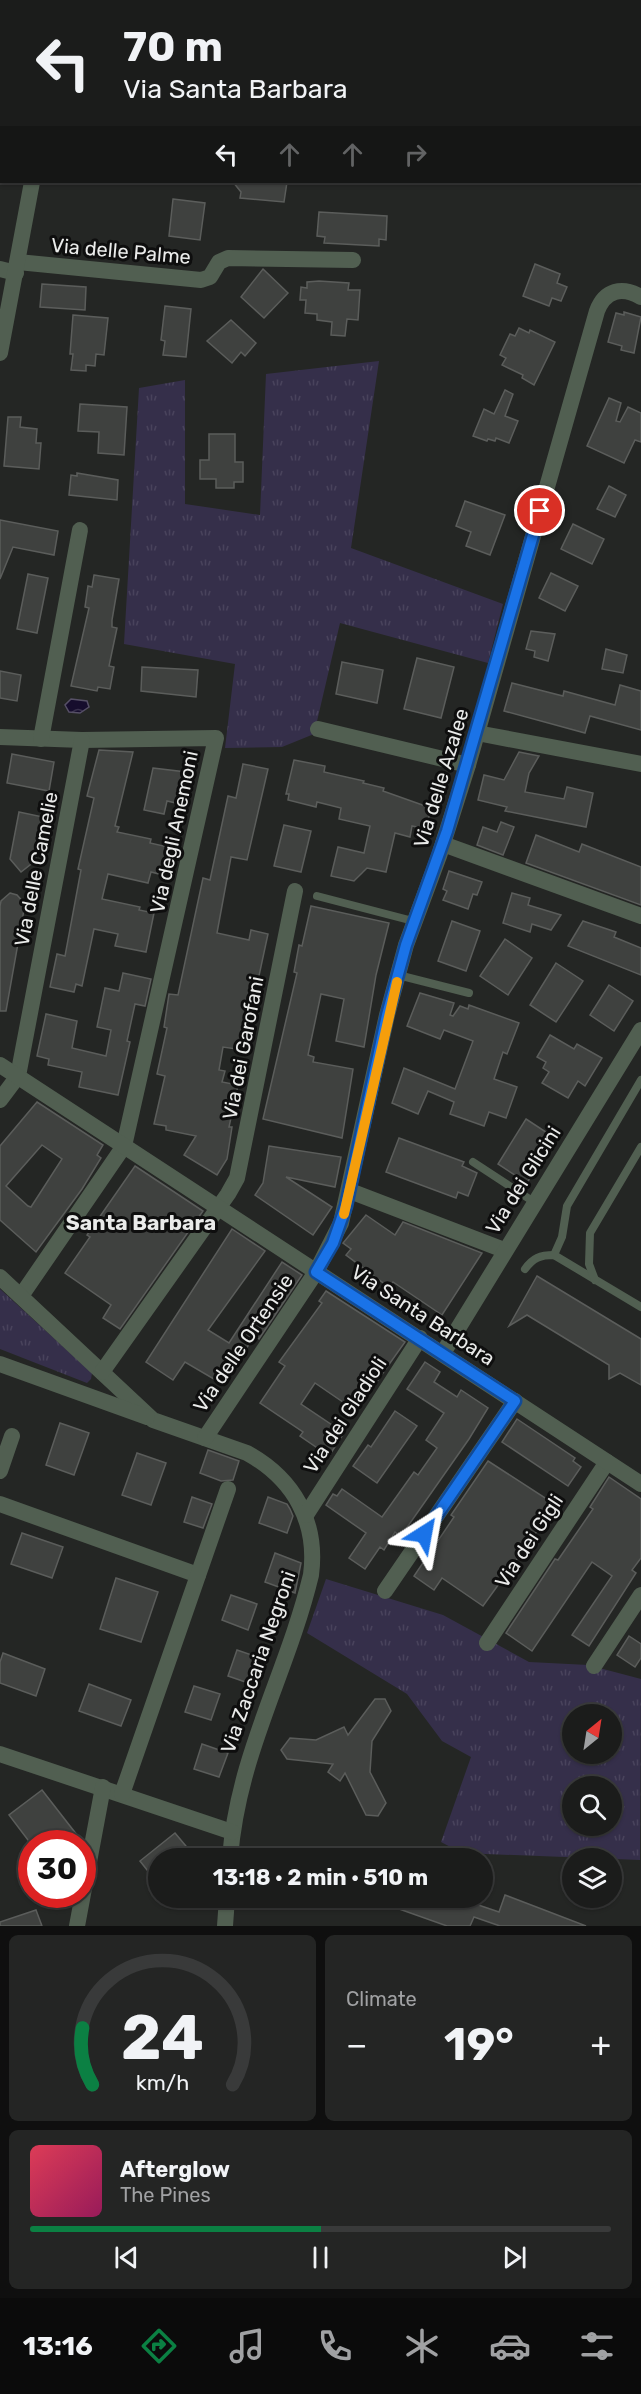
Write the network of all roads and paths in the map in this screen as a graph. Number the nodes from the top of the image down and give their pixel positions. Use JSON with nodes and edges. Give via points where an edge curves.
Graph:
{"nodes":[{"id":1,"x":32,"y":183,"type":"edge"},
{"id":2,"x":353,"y":260,"type":"dead end"},
{"id":3,"x":11,"y":268,"type":"edge"},
{"id":4,"x":641,"y":297,"type":"edge"},
{"id":5,"x":0,"y":353,"type":"edge"},
{"id":6,"x":80,"y":530,"type":"dead end"},
{"id":7,"x":318,"y":729,"type":"dead end"},
{"id":8,"x":477,"y":734,"type":"junction"},
{"id":9,"x":0,"y":737,"type":"edge"},
{"id":10,"x":41,"y":740,"type":"junction"},
{"id":11,"x":82,"y":740,"type":"junction"},
{"id":12,"x":641,"y":764,"type":"edge"},
{"id":13,"x":468,"y":765,"type":"junction"},
{"id":14,"x":443,"y":844,"type":"junction"},
{"id":15,"x":295,"y":891,"type":"dead end"},
{"id":16,"x":318,"y":896,"type":"dead end"},
{"id":17,"x":641,"y":916,"type":"edge"},
{"id":18,"x":413,"y":921,"type":"junction"},
{"id":19,"x":398,"y":975,"type":"junction"},
{"id":20,"x":469,"y":993,"type":"dead end"},
{"id":21,"x":641,"y":1030,"type":"edge"},
{"id":22,"x":0,"y":1065,"type":"edge"},
{"id":23,"x":18,"y":1076,"type":"junction"},
{"id":24,"x":641,"y":1080,"type":"edge"},
{"id":25,"x":0,"y":1100,"type":"edge"},
{"id":26,"x":124,"y":1146,"type":"junction"},
{"id":27,"x":641,"y":1147,"type":"edge"},
{"id":28,"x":473,"y":1162,"type":"dead end"},
{"id":29,"x":350,"y":1191,"type":"junction"},
{"id":30,"x":534,"y":1202,"type":"junction"},
{"id":31,"x":218,"y":1208,"type":"junction"},
{"id":32,"x":504,"y":1250,"type":"junction"},
{"id":33,"x":554,"y":1255,"type":"junction"},
{"id":34,"x":525,"y":1269,"type":"dead end"},
{"id":35,"x":316,"y":1272,"type":"junction"},
{"id":36,"x":0,"y":1277,"type":"edge"},
{"id":37,"x":595,"y":1280,"type":"junction"},
{"id":38,"x":21,"y":1296,"type":"junction"},
{"id":39,"x":641,"y":1307,"type":"edge"},
{"id":40,"x":420,"y":1338,"type":"junction"},
{"id":41,"x":443,"y":1353,"type":"junction"},
{"id":42,"x":0,"y":1364,"type":"edge"},
{"id":43,"x":102,"y":1372,"type":"junction"},
{"id":44,"x":515,"y":1401,"type":"junction"},
{"id":45,"x":153,"y":1420,"type":"junction"},
{"id":46,"x":12,"y":1436,"type":"dead end"},
{"id":47,"x":205,"y":1438,"type":"junction"},
{"id":48,"x":607,"y":1462,"type":"junction"},
{"id":49,"x":0,"y":1471,"type":"edge"},
{"id":50,"x":641,"y":1484,"type":"edge"},
{"id":51,"x":228,"y":1489,"type":"dead end"},
{"id":52,"x":0,"y":1504,"type":"edge"},
{"id":53,"x":306,"y":1515,"type":"junction"},
{"id":54,"x":198,"y":1575,"type":"junction"},
{"id":55,"x":385,"y":1591,"type":"dead end"},
{"id":56,"x":641,"y":1595,"type":"edge"},
{"id":57,"x":487,"y":1643,"type":"dead end"},
{"id":58,"x":594,"y":1666,"type":"dead end"},
{"id":59,"x":0,"y":1754,"type":"edge"},
{"id":60,"x":103,"y":1787,"type":"junction"},
{"id":61,"x":122,"y":1794,"type":"junction"},
{"id":62,"x":232,"y":1832,"type":"junction"},
{"id":63,"x":231,"y":1848,"type":"edge"},
{"id":64,"x":226,"y":1908,"type":"edge"},
{"id":65,"x":77,"y":1926,"type":"edge"},
{"id":66,"x":225,"y":1926,"type":"edge"}],
"edges":[{"from":1,"to":3,"type":"street"},
{"from":2,"to":3,"type":"street","name":"Via delle Palme","via":[[228,258],[219,262],[210,277],[201,280]]},
{"from":3,"to":5,"type":"street"},
{"from":4,"to":8,"type":"street","name":"Via delle Azalee","via":[[624,290],[606,295],[597,311]]},
{"from":6,"to":10,"type":"street"},
{"from":7,"to":13,"type":"street"},
{"from":8,"to":12,"type":"street"},
{"from":8,"to":13,"type":"street","name":"Via delle Azalee"},
{"from":9,"to":10,"type":"street","name":"Via degli Anemoni"},
{"from":10,"to":11,"type":"street","name":"Via degli Anemoni"},
{"from":11,"to":23,"type":"street","name":"Via delle Camelie"},
{"from":11,"to":26,"type":"street","name":"Via degli Anemoni","via":[[216,738]]},
{"from":13,"to":14,"type":"street","name":"Via delle Azalee"},
{"from":14,"to":17,"type":"street"},
{"from":14,"to":18,"type":"street","name":"Via delle Azalee"},
{"from":15,"to":31,"type":"street","name":"Via dei Garofani","via":[[242,1162],[234,1184]]},
{"from":16,"to":18,"type":"lane"},
{"from":18,"to":19,"type":"street","name":"Via delle Azalee"},
{"from":19,"to":20,"type":"lane"},
{"from":19,"to":29,"type":"street","name":"Via delle Azalee"},
{"from":21,"to":30,"type":"street","name":"Via dei Glicini"},
{"from":22,"to":23,"type":"street","name":"Via Santa Barbara"},
{"from":23,"to":25,"type":"street"},
{"from":23,"to":26,"type":"street","name":"Via Santa Barbara"},
{"from":24,"to":33,"type":"lane","via":[[567,1206],[562,1237]]},
{"from":26,"to":31,"type":"street","name":"Via Santa Barbara"},
{"from":26,"to":38,"type":"street"},
{"from":27,"to":37,"type":"lane","via":[[590,1233],[589,1264]]},
{"from":28,"to":30,"type":"lane"},
{"from":29,"to":32,"type":"street"},
{"from":29,"to":35,"type":"street","name":"Via delle Azalee","via":[[341,1223]]},
{"from":30,"to":32,"type":"street","name":"Via dei Glicini"},
{"from":31,"to":35,"type":"street","name":"Via Santa Barbara"},
{"from":31,"to":43,"type":"street","name":"Via dei Garofani"},
{"from":32,"to":41,"type":"street","name":"Via dei Glicini"},
{"from":33,"to":34,"type":"lane","via":[[532,1259]]},
{"from":33,"to":37,"type":"lane"},
{"from":35,"to":40,"type":"street","name":"Via Santa Barbara"},
{"from":35,"to":47,"type":"street","name":"Via delle Ortensie"},
{"from":36,"to":38,"type":"street","name":"Via Zaccaria Negroni"},
{"from":37,"to":39,"type":"lane"},
{"from":38,"to":43,"type":"street","name":"Via Zaccaria Negroni"},
{"from":40,"to":41,"type":"street","name":"Via Santa Barbara"},
{"from":40,"to":53,"type":"street","name":"Via dei Gladioli"},
{"from":41,"to":44,"type":"street","name":"Via Santa Barbara"},
{"from":42,"to":45,"type":"street"},
{"from":43,"to":45,"type":"street","name":"Via Zaccaria Negroni"},
{"from":44,"to":48,"type":"street","name":"Via Santa Barbara"},
{"from":44,"to":55,"type":"street"},
{"from":45,"to":47,"type":"street","name":"Via Zaccaria Negroni"},
{"from":46,"to":49,"type":"street"},
{"from":47,"to":53,"type":"street","name":"Via Zaccaria Negroni","via":[[262,1462],[292,1490]]},
{"from":48,"to":50,"type":"street","name":"Via Santa Barbara"},
{"from":48,"to":57,"type":"street","name":"Via dei Gigli"},
{"from":51,"to":54,"type":"street"},
{"from":52,"to":54,"type":"street"},
{"from":53,"to":62,"type":"street","name":"Via Zaccaria Negroni","via":[[313,1545],[311,1575],[245,1767]]},
{"from":54,"to":61,"type":"street"},
{"from":56,"to":58,"type":"street"},
{"from":59,"to":60,"type":"street"},
{"from":60,"to":61,"type":"street"},
{"from":60,"to":65,"type":"street"},
{"from":61,"to":62,"type":"street"},
{"from":62,"to":63,"type":"street","name":"Via Zaccaria Negroni"},
{"from":64,"to":66,"type":"street"}]}
